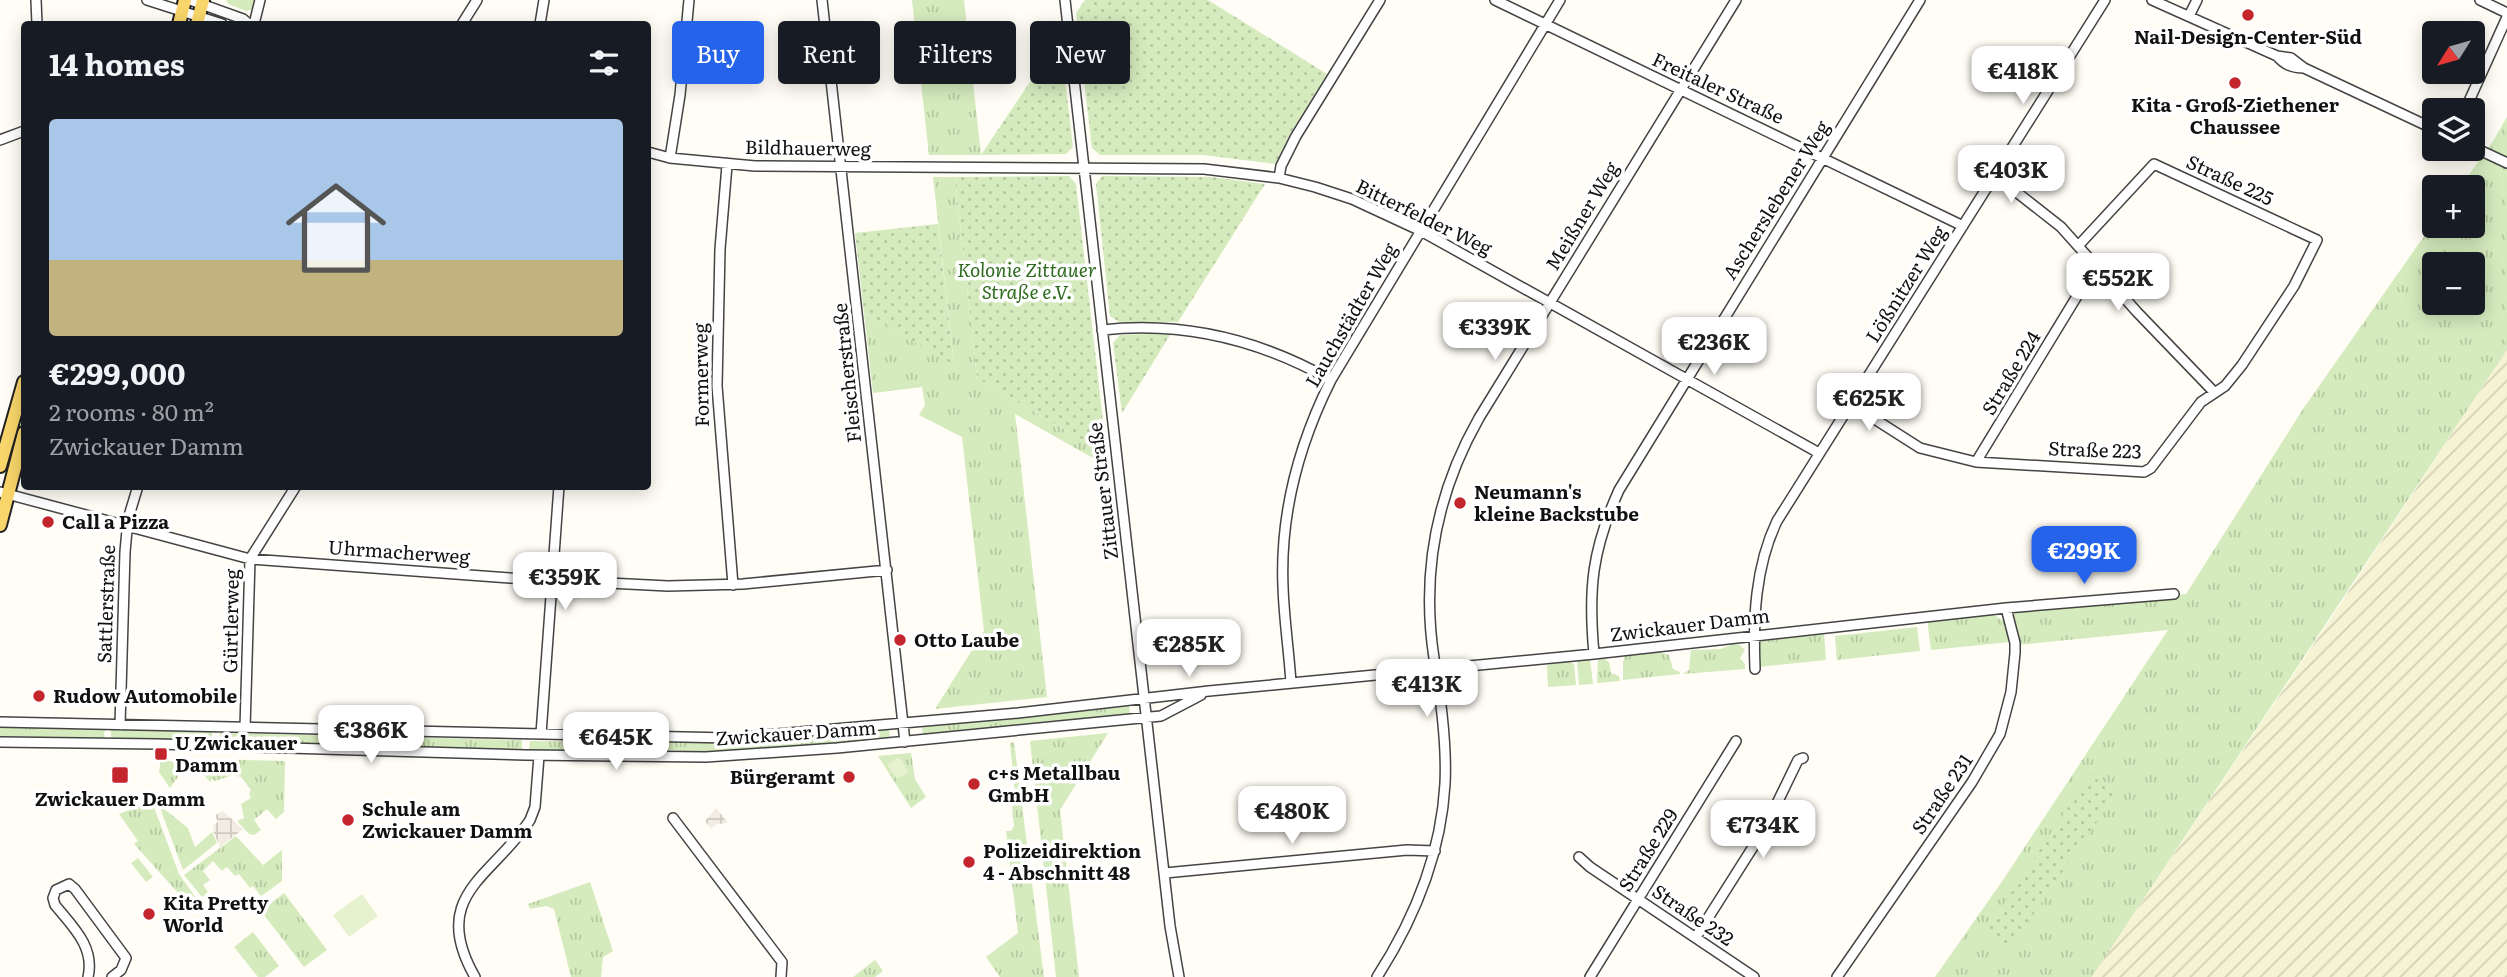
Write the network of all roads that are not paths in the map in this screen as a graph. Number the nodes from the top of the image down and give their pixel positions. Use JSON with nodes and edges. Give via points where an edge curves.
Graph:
{"nodes":[{"id":1,"x":36,"y":0,"type":"edge"},
{"id":2,"x":147,"y":0,"type":"edge"},
{"id":3,"x":260,"y":0,"type":"edge"},
{"id":4,"x":477,"y":0,"type":"edge"},
{"id":5,"x":544,"y":0,"type":"edge"},
{"id":6,"x":689,"y":0,"type":"edge"},
{"id":7,"x":822,"y":0,"type":"edge"},
{"id":8,"x":1065,"y":0,"type":"edge"},
{"id":9,"x":1380,"y":0,"type":"edge"},
{"id":10,"x":1495,"y":0,"type":"edge"},
{"id":11,"x":1560,"y":0,"type":"edge"},
{"id":12,"x":1736,"y":0,"type":"edge"},
{"id":13,"x":1920,"y":0,"type":"edge"},
{"id":14,"x":2105,"y":0,"type":"edge"},
{"id":15,"x":2152,"y":0,"type":"edge"},
{"id":16,"x":2196,"y":0,"type":"edge"},
{"id":17,"x":2480,"y":0,"type":"edge"},
{"id":18,"x":190,"y":7,"type":"edge"},
{"id":19,"x":2507,"y":15,"type":"edge"},
{"id":20,"x":2189,"y":16,"type":"junction"},
{"id":21,"x":37,"y":21,"type":"edge"},
{"id":22,"x":197,"y":21,"type":"edge"},
{"id":23,"x":246,"y":21,"type":"edge"},
{"id":24,"x":252,"y":21,"type":"edge"},
{"id":25,"x":463,"y":21,"type":"edge"},
{"id":26,"x":540,"y":21,"type":"edge"},
{"id":27,"x":1546,"y":24,"type":"junction"},
{"id":28,"x":1680,"y":89,"type":"junction"},
{"id":29,"x":2470,"y":98,"type":"edge"},
{"id":30,"x":2422,"y":123,"type":"edge"},
{"id":31,"x":21,"y":132,"type":"edge"},
{"id":32,"x":0,"y":140,"type":"edge"},
{"id":33,"x":651,"y":153,"type":"edge"},
{"id":34,"x":2485,"y":153,"type":"edge"},
{"id":35,"x":1823,"y":157,"type":"junction"},
{"id":36,"x":670,"y":158,"type":"junction"},
{"id":37,"x":2507,"y":163,"type":"edge"},
{"id":38,"x":727,"y":164,"type":"junction"},
{"id":39,"x":841,"y":166,"type":"junction"},
{"id":40,"x":968,"y":166,"type":"joint"},
{"id":41,"x":1084,"y":167,"type":"junction"},
{"id":42,"x":1996,"y":176,"type":"junction"},
{"id":43,"x":1279,"y":178,"type":"junction"},
{"id":44,"x":1964,"y":226,"type":"junction"},
{"id":45,"x":1421,"y":231,"type":"junction"},
{"id":46,"x":2317,"y":240,"type":"joint"},
{"id":47,"x":2078,"y":246,"type":"junction"},
{"id":48,"x":2096,"y":265,"type":"junction"},
{"id":49,"x":1550,"y":303,"type":"junction"},
{"id":50,"x":1102,"y":330,"type":"junction"},
{"id":51,"x":1686,"y":378,"type":"junction"},
{"id":52,"x":1331,"y":380,"type":"junction"},
{"id":53,"x":21,"y":392,"type":"edge"},
{"id":54,"x":2214,"y":392,"type":"junction"},
{"id":55,"x":1851,"y":404,"type":"junction"},
{"id":56,"x":21,"y":442,"type":"edge"},
{"id":57,"x":1819,"y":453,"type":"junction"},
{"id":58,"x":1976,"y":462,"type":"junction"},
{"id":59,"x":0,"y":466,"type":"edge"},
{"id":60,"x":136,"y":490,"type":"edge"},
{"id":61,"x":293,"y":490,"type":"edge"},
{"id":62,"x":559,"y":490,"type":"edge"},
{"id":63,"x":4,"y":493,"type":"edge"},
{"id":64,"x":0,"y":524,"type":"edge"},
{"id":65,"x":127,"y":527,"type":"junction"},
{"id":66,"x":250,"y":559,"type":"junction"},
{"id":67,"x":887,"y":570,"type":"junction"},
{"id":68,"x":552,"y":580,"type":"junction"},
{"id":69,"x":733,"y":585,"type":"junction"},
{"id":70,"x":2174,"y":593,"type":"dead end"},
{"id":71,"x":2006,"y":608,"type":"junction"},
{"id":72,"x":1754,"y":636,"type":"junction"},
{"id":73,"x":1594,"y":654,"type":"junction"},
{"id":74,"x":1437,"y":669,"type":"junction"},
{"id":75,"x":1755,"y":669,"type":"dead end"},
{"id":76,"x":1291,"y":683,"type":"junction"},
{"id":77,"x":1209,"y":691,"type":"junction"},
{"id":78,"x":1145,"y":699,"type":"junction"},
{"id":79,"x":1147,"y":718,"type":"junction"},
{"id":80,"x":0,"y":722,"type":"edge"},
{"id":81,"x":903,"y":723,"type":"junction"},
{"id":82,"x":120,"y":725,"type":"junction"},
{"id":83,"x":246,"y":728,"type":"junction"},
{"id":84,"x":541,"y":734,"type":"junction"},
{"id":85,"x":1736,"y":741,"type":"dead end"},
{"id":86,"x":0,"y":742,"type":"edge"},
{"id":87,"x":905,"y":742,"type":"junction"},
{"id":88,"x":539,"y":756,"type":"junction"},
{"id":89,"x":1803,"y":758,"type":"dead end"},
{"id":90,"x":673,"y":818,"type":"dead end"},
{"id":91,"x":1435,"y":851,"type":"junction"},
{"id":92,"x":1580,"y":857,"type":"dead end"},
{"id":93,"x":1165,"y":873,"type":"junction"},
{"id":94,"x":1638,"y":899,"type":"junction"},
{"id":95,"x":1696,"y":937,"type":"junction"},
{"id":96,"x":88,"y":977,"type":"edge"},
{"id":97,"x":112,"y":977,"type":"edge"},
{"id":98,"x":475,"y":977,"type":"edge"},
{"id":99,"x":781,"y":977,"type":"edge"},
{"id":100,"x":1180,"y":977,"type":"edge"},
{"id":101,"x":1377,"y":977,"type":"edge"},
{"id":102,"x":1590,"y":977,"type":"edge"},
{"id":103,"x":1754,"y":977,"type":"edge"},
{"id":104,"x":1837,"y":977,"type":"edge"}],
"edges":[{"from":1,"to":21,"type":"street"},
{"from":2,"to":18,"type":"street"},
{"from":3,"to":24,"type":"street"},
{"from":4,"to":25,"type":"street"},
{"from":5,"to":26,"type":"street"},
{"from":6,"to":36,"type":"street"},
{"from":7,"to":39,"type":"street","name":"Fleischerstraße"},
{"from":8,"to":41,"type":"street","name":"Zittauer Straße"},
{"from":9,"to":43,"type":"street","via":[[1296,136]]},
{"from":10,"to":27,"type":"street","name":"Freitaler Straße"},
{"from":11,"to":27,"type":"street","name":"Lauchstädter Weg"},
{"from":12,"to":28,"type":"street","name":"Meißner Weg"},
{"from":13,"to":35,"type":"street","name":"Ascherslebener Weg"},
{"from":14,"to":42,"type":"street","name":"Lößnitzer Weg"},
{"from":15,"to":20,"type":"street"},
{"from":16,"to":20,"type":"street"},
{"from":17,"to":19,"type":"street"},
{"from":18,"to":22,"type":"main road"},
{"from":18,"to":23,"type":"street"},
{"from":19,"to":29,"type":"street"},
{"from":20,"to":30,"type":"street","via":[[2277,56],[2287,56]]},
{"from":27,"to":28,"type":"street","name":"Freitaler Straße"},
{"from":27,"to":45,"type":"street","name":"Lauchstädter Weg"},
{"from":28,"to":35,"type":"street","name":"Freitaler Straße"},
{"from":28,"to":49,"type":"street","name":"Meißner Weg"},
{"from":31,"to":32,"type":"street"},
{"from":33,"to":36,"type":"street","name":"Bildhauerweg"},
{"from":34,"to":37,"type":"street"},
{"from":35,"to":44,"type":"street","name":"Freitaler Straße"},
{"from":35,"to":51,"type":"street","name":"Ascherslebener Weg"},
{"from":36,"to":38,"type":"street","name":"Bildhauerweg"},
{"from":38,"to":39,"type":"street","name":"Bildhauerweg"},
{"from":38,"to":69,"type":"street","name":"Formerweg","via":[[717,377]]},
{"from":39,"to":40,"type":"street","name":"Bildhauerweg"},
{"from":39,"to":67,"type":"street","name":"Fleischerstraße"},
{"from":40,"to":41,"type":"street","name":"Bitterfelder Weg"},
{"from":41,"to":43,"type":"street","name":"Bitterfelder Weg","via":[[1204,169]]},
{"from":41,"to":50,"type":"street","name":"Zittauer Straße"},
{"from":42,"to":44,"type":"street","name":"Lößnitzer Weg"},
{"from":42,"to":47,"type":"street","via":[[2053,220]]},
{"from":43,"to":45,"type":"street","name":"Bitterfelder Weg","via":[[1352,199]]},
{"from":44,"to":55,"type":"street","name":"Lößnitzer Weg"},
{"from":45,"to":49,"type":"street","name":"Bitterfelder Weg"},
{"from":45,"to":52,"type":"street","name":"Lauchstädter Weg"},
{"from":46,"to":47,"type":"street","name":"Straße 225","via":[[2154,164]]},
{"from":46,"to":54,"type":"street","name":"Straße 223","via":[[2262,336],[2225,386]]},
{"from":47,"to":48,"type":"street"},
{"from":48,"to":54,"type":"street"},
{"from":48,"to":58,"type":"street","name":"Straße 224"},
{"from":49,"to":51,"type":"street","name":"Bitterfelder Weg"},
{"from":49,"to":74,"type":"street","name":"Meißner Weg","via":[[1468,436],[1443,499],[1430,576]]},
{"from":50,"to":52,"type":"street","via":[[1155,327],[1230,338],[1266,348]]},
{"from":50,"to":78,"type":"street","name":"Zittauer Straße"},
{"from":51,"to":57,"type":"street","name":"Bitterfelder Weg"},
{"from":51,"to":73,"type":"street","name":"Ascherslebener Weg","via":[[1605,520],[1591,588]]},
{"from":52,"to":76,"type":"street","name":"Lauchstädter Weg","via":[[1300,457],[1285,533],[1283,585]]},
{"from":53,"to":59,"type":"main road"},
{"from":54,"to":58,"type":"street","name":"Straße 223","via":[[2144,472]]},
{"from":55,"to":57,"type":"street","name":"Lößnitzer Weg"},
{"from":55,"to":58,"type":"street","name":"Straße 223","via":[[1920,448]]},
{"from":56,"to":63,"type":"main road"},
{"from":57,"to":72,"type":"street","name":"Lößnitzer Weg","via":[[1768,541]]},
{"from":60,"to":65,"type":"street","name":"Sattlerstraße"},
{"from":61,"to":66,"type":"street","name":"Gürtlerweg"},
{"from":62,"to":68,"type":"street"},
{"from":63,"to":64,"type":"main road"},
{"from":63,"to":65,"type":"street","name":"Uhrmacherweg"},
{"from":65,"to":66,"type":"street","name":"Uhrmacherweg"},
{"from":65,"to":82,"type":"street","name":"Sattlerstraße"},
{"from":66,"to":68,"type":"street","name":"Uhrmacherweg"},
{"from":66,"to":83,"type":"street","name":"Gürtlerweg"},
{"from":67,"to":69,"type":"street","name":"Uhrmacherweg"},
{"from":67,"to":81,"type":"street","name":"Fleischerstraße"},
{"from":68,"to":69,"type":"street","name":"Uhrmacherweg"},
{"from":68,"to":84,"type":"street"},
{"from":70,"to":71,"type":"street","name":"Zwickauer Damm"},
{"from":71,"to":72,"type":"street","name":"Zwickauer Damm"},
{"from":71,"to":104,"type":"street","name":"Straße 231","via":[[2015,643],[2008,710],[2000,734]]},
{"from":72,"to":73,"type":"street","name":"Zwickauer Damm"},
{"from":72,"to":75,"type":"street"},
{"from":73,"to":74,"type":"street","name":"Zwickauer Damm"},
{"from":74,"to":76,"type":"street","name":"Zwickauer Damm"},
{"from":74,"to":91,"type":"street","name":"Meißner Weg","via":[[1445,783]]},
{"from":76,"to":77,"type":"street","name":"Zwickauer Damm"},
{"from":77,"to":78,"type":"street","name":"Zwickauer Damm"},
{"from":77,"to":79,"type":"street","name":"Zwickauer Damm","via":[[1170,712]]},
{"from":78,"to":79,"type":"street","name":"Zittauer Straße"},
{"from":78,"to":81,"type":"street","name":"Zwickauer Damm"},
{"from":79,"to":87,"type":"street","name":"Zwickauer Damm"},
{"from":79,"to":93,"type":"street","name":"Zittauer Straße"},
{"from":80,"to":82,"type":"street","name":"Zwickauer Damm"},
{"from":81,"to":84,"type":"street","name":"Zwickauer Damm","via":[[730,738]]},
{"from":81,"to":87,"type":"street","name":"Fleischerstraße"},
{"from":82,"to":83,"type":"street","name":"Zwickauer Damm"},
{"from":83,"to":84,"type":"street","name":"Zwickauer Damm"},
{"from":85,"to":94,"type":"street","name":"Straße 229"},
{"from":86,"to":88,"type":"street","name":"Zwickauer Damm"},
{"from":87,"to":88,"type":"street","name":"Zwickauer Damm","via":[[706,757]]},
{"from":88,"to":98,"type":"street","via":[[530,820],[473,884],[460,912],[459,933]]},
{"from":89,"to":95,"type":"street"},
{"from":90,"to":99,"type":"street","via":[[782,962]]},
{"from":91,"to":93,"type":"street"},
{"from":91,"to":101,"type":"street","name":"Meißner Weg","via":[[1408,924]]},
{"from":92,"to":94,"type":"street","name":"Straße 232"},
{"from":93,"to":100,"type":"street","name":"Zittauer Straße"},
{"from":94,"to":95,"type":"street","name":"Straße 232"},
{"from":94,"to":102,"type":"street","name":"Straße 229"},
{"from":95,"to":103,"type":"street","name":"Straße 232"},
{"from":96,"to":97,"type":"street","via":[[88,949],[53,898],[55,890],[65,884],[75,889],[126,958]]}]}
